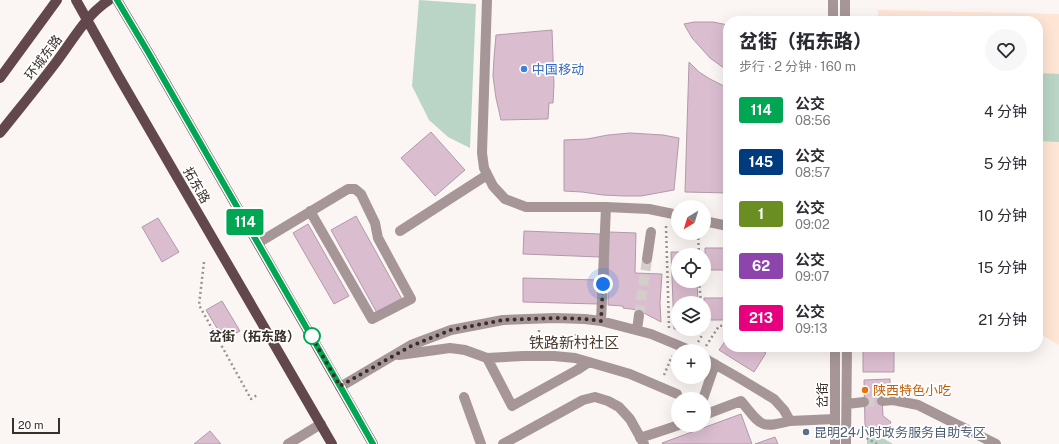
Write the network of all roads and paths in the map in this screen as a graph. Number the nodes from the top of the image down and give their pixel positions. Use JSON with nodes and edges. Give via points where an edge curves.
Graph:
{"nodes":[{"id":1,"x":57,"y":0,"type":"edge"},
{"id":2,"x":76,"y":0,"type":"edge"},
{"id":3,"x":109,"y":0,"type":"edge"},
{"id":4,"x":117,"y":0,"type":"edge"},
{"id":5,"x":487,"y":0,"type":"edge"},
{"id":6,"x":833,"y":0,"type":"edge"},
{"id":7,"x":845,"y":0,"type":"edge"},
{"id":8,"x":833,"y":16,"type":"edge"},
{"id":9,"x":845,"y":16,"type":"edge"},
{"id":10,"x":87,"y":19,"type":"junction"},
{"id":11,"x":0,"y":78,"type":"edge"},
{"id":12,"x":0,"y":133,"type":"edge"},
{"id":13,"x":487,"y":175,"type":"junction"},
{"id":14,"x":606,"y":207,"type":"junction"},
{"id":15,"x":310,"y":211,"type":"junction"},
{"id":16,"x":667,"y":213,"type":"junction"},
{"id":17,"x":671,"y":214,"type":"edge"},
{"id":18,"x":711,"y":222,"type":"edge"},
{"id":19,"x":723,"y":225,"type":"edge"},
{"id":20,"x":400,"y":231,"type":"dead end"},
{"id":21,"x":651,"y":232,"type":"dead end"},
{"id":22,"x":258,"y":243,"type":"junction"},
{"id":23,"x":647,"y":259,"type":"tunnel mouth"},
{"id":24,"x":204,"y":262,"type":"dead end"},
{"id":25,"x":639,"y":315,"type":"tunnel mouth"},
{"id":26,"x":601,"y":321,"type":"junction"},
{"id":27,"x":723,"y":326,"type":"edge"},
{"id":28,"x":637,"y":330,"type":"junction"},
{"id":29,"x":539,"y":334,"type":"dead end"},
{"id":30,"x":669,"y":341,"type":"junction"},
{"id":31,"x":539,"y":342,"type":"dead end"},
{"id":32,"x":676,"y":344,"type":"edge"},
{"id":33,"x":707,"y":344,"type":"edge"},
{"id":34,"x":835,"y":352,"type":"edge"},
{"id":35,"x":847,"y":352,"type":"edge"},
{"id":36,"x":393,"y":356,"type":"junction"},
{"id":37,"x":487,"y":358,"type":"junction"},
{"id":38,"x":589,"y":362,"type":"junction"},
{"id":39,"x":711,"y":362,"type":"edge"},
{"id":40,"x":715,"y":364,"type":"junction"},
{"id":41,"x":340,"y":386,"type":"junction"},
{"id":42,"x":672,"y":392,"type":"edge"},
{"id":43,"x":705,"y":392,"type":"edge"},
{"id":44,"x":256,"y":395,"type":"dead end"},
{"id":45,"x":464,"y":397,"type":"dead end"},
{"id":46,"x":882,"y":401,"type":"tunnel mouth"},
{"id":47,"x":864,"y":402,"type":"tunnel mouth"},
{"id":48,"x":847,"y":404,"type":"junction"},
{"id":49,"x":711,"y":413,"type":"edge"},
{"id":50,"x":835,"y":419,"type":"junction"},
{"id":51,"x":790,"y":421,"type":"junction"},
{"id":52,"x":321,"y":424,"type":"junction"},
{"id":53,"x":847,"y":427,"type":"junction"},
{"id":54,"x":671,"y":428,"type":"edge"},
{"id":55,"x":642,"y":441,"type":"edge"},
{"id":56,"x":288,"y":444,"type":"edge"},
{"id":57,"x":332,"y":444,"type":"edge"},
{"id":58,"x":373,"y":444,"type":"edge"},
{"id":59,"x":481,"y":444,"type":"edge"},
{"id":60,"x":503,"y":444,"type":"edge"},
{"id":61,"x":835,"y":444,"type":"edge"},
{"id":62,"x":846,"y":444,"type":"edge"},
{"id":63,"x":877,"y":444,"type":"edge"},
{"id":64,"x":996,"y":444,"type":"edge"}],
"edges":[{"from":1,"to":11,"type":"main road","name":"环城东路"},
{"from":2,"to":10,"type":"main road","name":"拓东路"},
{"from":3,"to":10,"type":"main road","name":"环城东路"},
{"from":4,"to":22,"type":"main road","name":"拓东路"},
{"from":5,"to":13,"type":"street","via":[[482,153]]},
{"from":6,"to":8,"type":"street"},
{"from":7,"to":9,"type":"street"},
{"from":10,"to":12,"type":"main road","name":"环城东路"},
{"from":10,"to":52,"type":"main road","name":"拓东路"},
{"from":13,"to":14,"type":"street","via":[[493,186],[505,198],[526,207]]},
{"from":13,"to":20,"type":"street"},
{"from":14,"to":16,"type":"street","via":[[649,209]]},
{"from":14,"to":26,"type":"street"},
{"from":15,"to":15,"type":"street","via":[[348,189],[355,189],[361,194],[375,223],[378,238],[411,299],[372,320]]},
{"from":15,"to":22,"type":"street"},
{"from":16,"to":17,"type":"street"},
{"from":16,"to":30,"type":"path"},
{"from":18,"to":19,"type":"street"},
{"from":21,"to":23,"type":"street"},
{"from":22,"to":41,"type":"main road","name":"拓东路"},
{"from":24,"to":44,"type":"path","via":[[199,305],[251,399]]},
{"from":25,"to":28,"type":"street"},
{"from":26,"to":28,"type":"street"},
{"from":26,"to":36,"type":"street","via":[[554,318],[503,320],[451,330]]},
{"from":27,"to":33,"type":"path","via":[[719,326]]},
{"from":28,"to":30,"type":"street"},
{"from":29,"to":31,"type":"path"},
{"from":30,"to":32,"type":"street"},
{"from":34,"to":50,"type":"street","name":"岔街"},
{"from":35,"to":48,"type":"street","name":"岔街"},
{"from":36,"to":37,"type":"street","via":[[450,348]]},
{"from":36,"to":41,"type":"street"},
{"from":37,"to":38,"type":"street","via":[[554,356]]},
{"from":37,"to":38,"type":"street","via":[[512,406]]},
{"from":38,"to":42,"type":"street","via":[[630,374]]},
{"from":39,"to":40,"type":"street"},
{"from":40,"to":43,"type":"street"},
{"from":40,"to":51,"type":"street","via":[[774,399]]},
{"from":41,"to":58,"type":"main road","name":"拓东路"},
{"from":45,"to":59,"type":"street"},
{"from":46,"to":64,"type":"street","via":[[893,400],[918,405]]},
{"from":47,"to":48,"type":"street"},
{"from":48,"to":53,"type":"street","name":"岔街"},
{"from":49,"to":51,"type":"street","via":[[741,401],[758,421],[765,425]]},
{"from":50,"to":51,"type":"street"},
{"from":50,"to":61,"type":"street","name":"岔街"},
{"from":52,"to":56,"type":"street"},
{"from":52,"to":57,"type":"main road","name":"拓东路"},
{"from":53,"to":62,"type":"street","name":"岔街"},
{"from":53,"to":63,"type":"path"},
{"from":54,"to":55,"type":"street"},
{"from":55,"to":60,"type":"street","via":[[630,419],[619,407],[608,400],[595,397],[583,400]]}]}
